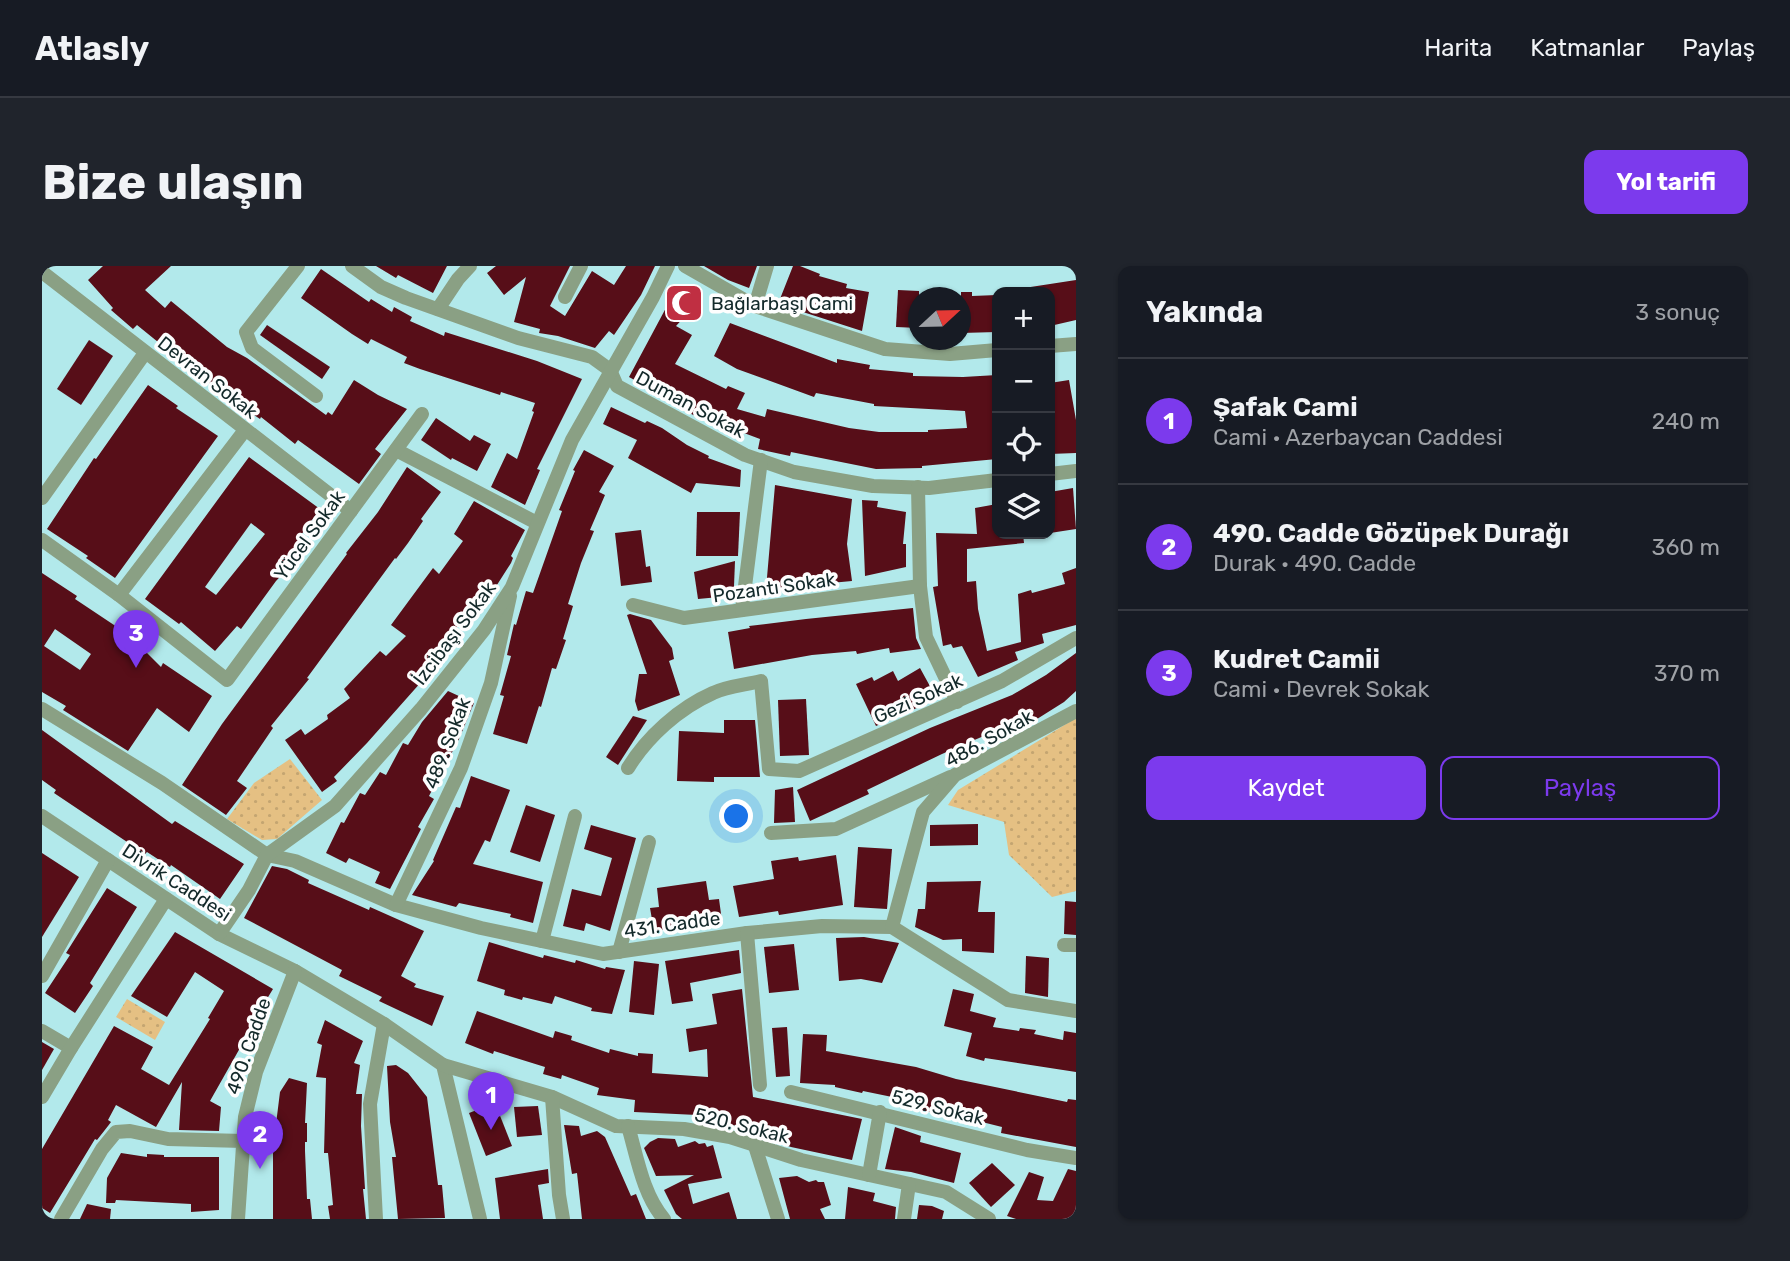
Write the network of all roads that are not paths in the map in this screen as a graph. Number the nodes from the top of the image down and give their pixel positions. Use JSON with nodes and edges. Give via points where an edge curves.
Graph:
{"nodes":[{"id":1,"x":58,"y":266,"type":"edge"},
{"id":2,"x":298,"y":266,"type":"edge"},
{"id":3,"x":352,"y":266,"type":"edge"},
{"id":4,"x":470,"y":266,"type":"edge"},
{"id":5,"x":581,"y":266,"type":"edge"},
{"id":6,"x":668,"y":266,"type":"edge"},
{"id":7,"x":685,"y":266,"type":"edge"},
{"id":8,"x":767,"y":266,"type":"edge"},
{"id":9,"x":43,"y":276,"type":"edge"},
{"id":10,"x":565,"y":297,"type":"dead end"},
{"id":11,"x":755,"y":306,"type":"junction"},
{"id":12,"x":438,"y":309,"type":"junction"},
{"id":13,"x":1076,"y":344,"type":"edge"},
{"id":14,"x":1055,"y":346,"type":"edge"},
{"id":15,"x":992,"y":350,"type":"edge"},
{"id":16,"x":145,"y":353,"type":"junction"},
{"id":17,"x":610,"y":370,"type":"junction"},
{"id":18,"x":316,"y":396,"type":"dead end"},
{"id":19,"x":422,"y":414,"type":"dead end"},
{"id":20,"x":245,"y":430,"type":"junction"},
{"id":21,"x":396,"y":450,"type":"junction"},
{"id":22,"x":761,"y":460,"type":"junction"},
{"id":23,"x":1076,"y":471,"type":"edge"},
{"id":24,"x":1055,"y":473,"type":"edge"},
{"id":25,"x":992,"y":481,"type":"edge"},
{"id":26,"x":918,"y":487,"type":"junction"},
{"id":27,"x":42,"y":498,"type":"edge"},
{"id":28,"x":351,"y":511,"type":"junction"},
{"id":29,"x":537,"y":523,"type":"junction"},
{"id":30,"x":42,"y":540,"type":"edge"},
{"id":31,"x":920,"y":586,"type":"junction"},
{"id":32,"x":512,"y":587,"type":"junction"},
{"id":33,"x":119,"y":595,"type":"junction"},
{"id":34,"x":633,"y":605,"type":"dead end"},
{"id":35,"x":742,"y":610,"type":"junction"},
{"id":36,"x":1076,"y":638,"type":"edge"},
{"id":37,"x":957,"y":702,"type":"junction"},
{"id":38,"x":42,"y":709,"type":"edge"},
{"id":39,"x":1076,"y":710,"type":"edge"},
{"id":40,"x":628,"y":768,"type":"dead end"},
{"id":41,"x":955,"y":775,"type":"junction"},
{"id":42,"x":42,"y":816,"type":"edge"},
{"id":43,"x":575,"y":816,"type":"dead end"},
{"id":44,"x":771,"y":833,"type":"dead end"},
{"id":45,"x":649,"y":842,"type":"dead end"},
{"id":46,"x":267,"y":855,"type":"junction"},
{"id":47,"x":108,"y":860,"type":"junction"},
{"id":48,"x":166,"y":899,"type":"junction"},
{"id":49,"x":396,"y":905,"type":"junction"},
{"id":50,"x":892,"y":927,"type":"junction"},
{"id":51,"x":747,"y":933,"type":"junction"},
{"id":52,"x":219,"y":934,"type":"junction"},
{"id":53,"x":542,"y":941,"type":"junction"},
{"id":54,"x":619,"y":952,"type":"junction"},
{"id":55,"x":295,"y":971,"type":"junction"},
{"id":56,"x":42,"y":976,"type":"edge"},
{"id":57,"x":1076,"y":1011,"type":"edge"},
{"id":58,"x":384,"y":1024,"type":"junction"},
{"id":59,"x":42,"y":1031,"type":"edge"},
{"id":60,"x":71,"y":1048,"type":"junction"},
{"id":61,"x":443,"y":1065,"type":"junction"},
{"id":62,"x":760,"y":1085,"type":"dead end"},
{"id":63,"x":791,"y":1092,"type":"dead end"},
{"id":64,"x":42,"y":1097,"type":"edge"},
{"id":65,"x":552,"y":1097,"type":"junction"},
{"id":66,"x":880,"y":1112,"type":"junction"},
{"id":67,"x":628,"y":1126,"type":"junction"},
{"id":68,"x":243,"y":1141,"type":"junction"},
{"id":69,"x":755,"y":1146,"type":"junction"},
{"id":70,"x":1076,"y":1158,"type":"edge"},
{"id":71,"x":869,"y":1175,"type":"junction"},
{"id":72,"x":909,"y":1184,"type":"junction"},
{"id":73,"x":61,"y":1219,"type":"edge"},
{"id":74,"x":238,"y":1219,"type":"edge"},
{"id":75,"x":376,"y":1219,"type":"edge"},
{"id":76,"x":480,"y":1219,"type":"edge"},
{"id":77,"x":563,"y":1219,"type":"edge"},
{"id":78,"x":664,"y":1219,"type":"edge"},
{"id":79,"x":778,"y":1219,"type":"edge"},
{"id":80,"x":904,"y":1219,"type":"edge"},
{"id":81,"x":989,"y":1219,"type":"edge"}],
"edges":[{"from":1,"to":9,"type":"street"},
{"from":2,"to":18,"type":"street","via":[[246,332],[252,348]]},
{"from":3,"to":12,"type":"street","name":"Duman Sokak","via":[[381,287]]},
{"from":4,"to":12,"type":"street"},
{"from":5,"to":10,"type":"street"},
{"from":6,"to":17,"type":"street","name":"İzcibaşı Sokak"},
{"from":7,"to":11,"type":"street"},
{"from":8,"to":11,"type":"street"},
{"from":9,"to":16,"type":"street","name":"Devran Sokak"},
{"from":11,"to":15,"type":"street","via":[[885,349],[950,354]]},
{"from":12,"to":17,"type":"street","name":"Duman Sokak","via":[[518,338],[592,357]]},
{"from":13,"to":14,"type":"street"},
{"from":16,"to":20,"type":"street","name":"Devran Sokak"},
{"from":16,"to":27,"type":"street"},
{"from":17,"to":22,"type":"street","name":"Duman Sokak","via":[[617,386]]},
{"from":17,"to":29,"type":"street","name":"İzcibaşı Sokak","via":[[572,440]]},
{"from":19,"to":21,"type":"street","name":"Yücel Sokak"},
{"from":20,"to":28,"type":"street","name":"Devran Sokak"},
{"from":20,"to":33,"type":"street"},
{"from":21,"to":28,"type":"street","name":"Yücel Sokak"},
{"from":21,"to":29,"type":"street"},
{"from":22,"to":26,"type":"street","name":"Duman Sokak","via":[[794,472],[873,486]]},
{"from":22,"to":35,"type":"street"},
{"from":23,"to":24,"type":"street"},
{"from":25,"to":26,"type":"street","name":"Duman Sokak"},
{"from":26,"to":31,"type":"street"},
{"from":28,"to":33,"type":"street","name":"Yücel Sokak","via":[[227,680]]},
{"from":29,"to":32,"type":"street","name":"İzcibaşı Sokak"},
{"from":30,"to":33,"type":"street"},
{"from":31,"to":35,"type":"street","name":"Pozantı Sokak"},
{"from":31,"to":37,"type":"street","via":[[926,637]]},
{"from":32,"to":46,"type":"street","name":"İzcibaşı Sokak","via":[[421,709],[335,806]]},
{"from":32,"to":49,"type":"street","name":"489. Sokak","via":[[491,683],[461,768]]},
{"from":34,"to":35,"type":"street","name":"Pozantı Sokak","via":[[684,618]]},
{"from":36,"to":37,"type":"street","name":"Gezi Sokak"},
{"from":37,"to":40,"type":"street","name":"Gezi Sokak","via":[[799,771],[769,769],[761,681],[714,692],[677,714]]},
{"from":38,"to":46,"type":"street"},
{"from":39,"to":41,"type":"street","name":"486. Sokak"},
{"from":41,"to":44,"type":"street","via":[[836,829]]},
{"from":41,"to":50,"type":"street","name":"486. Sokak","via":[[923,812]]},
{"from":42,"to":47,"type":"street","name":"Divrik Caddesi"},
{"from":43,"to":53,"type":"street"},
{"from":45,"to":54,"type":"street"},
{"from":46,"to":49,"type":"street","name":"431. Cadde","via":[[295,861]]},
{"from":46,"to":52,"type":"street","name":"İzcibaşı Sokak"},
{"from":47,"to":48,"type":"street","name":"Divrik Caddesi"},
{"from":47,"to":56,"type":"street"},
{"from":48,"to":52,"type":"street","name":"Divrik Caddesi"},
{"from":48,"to":60,"type":"street"},
{"from":49,"to":53,"type":"street","name":"431. Cadde"},
{"from":50,"to":51,"type":"street","name":"431. Cadde","via":[[822,926]]},
{"from":50,"to":57,"type":"street","via":[[1007,1000]]},
{"from":51,"to":54,"type":"street","name":"431. Cadde"},
{"from":51,"to":62,"type":"street"},
{"from":52,"to":55,"type":"street","name":"Divrik Caddesi"},
{"from":53,"to":54,"type":"street","name":"431. Cadde","via":[[603,954]]},
{"from":55,"to":58,"type":"street","name":"Divrik Caddesi"},
{"from":55,"to":68,"type":"street","name":"490. Cadde","via":[[256,1072]]},
{"from":58,"to":61,"type":"street","name":"520. Sokak"},
{"from":58,"to":75,"type":"street","via":[[370,1104]]},
{"from":59,"to":60,"type":"street"},
{"from":60,"to":64,"type":"street"},
{"from":61,"to":65,"type":"street","name":"520. Sokak"},
{"from":61,"to":76,"type":"street"},
{"from":63,"to":66,"type":"street","name":"529. Sokak"},
{"from":65,"to":67,"type":"street","name":"520. Sokak","via":[[616,1126]]},
{"from":65,"to":77,"type":"street"},
{"from":66,"to":70,"type":"street","name":"529. Sokak"},
{"from":66,"to":71,"type":"street"},
{"from":67,"to":69,"type":"street","name":"520. Sokak","via":[[684,1129]]},
{"from":67,"to":78,"type":"street","via":[[640,1171]]},
{"from":68,"to":73,"type":"street","via":[[116,1132]]},
{"from":68,"to":74,"type":"street","name":"490. Cadde"},
{"from":69,"to":71,"type":"street","name":"520. Sokak"},
{"from":69,"to":79,"type":"street"},
{"from":71,"to":72,"type":"street","name":"520. Sokak"},
{"from":72,"to":80,"type":"street"},
{"from":72,"to":81,"type":"street","name":"520. Sokak","via":[[946,1192]]}]}
